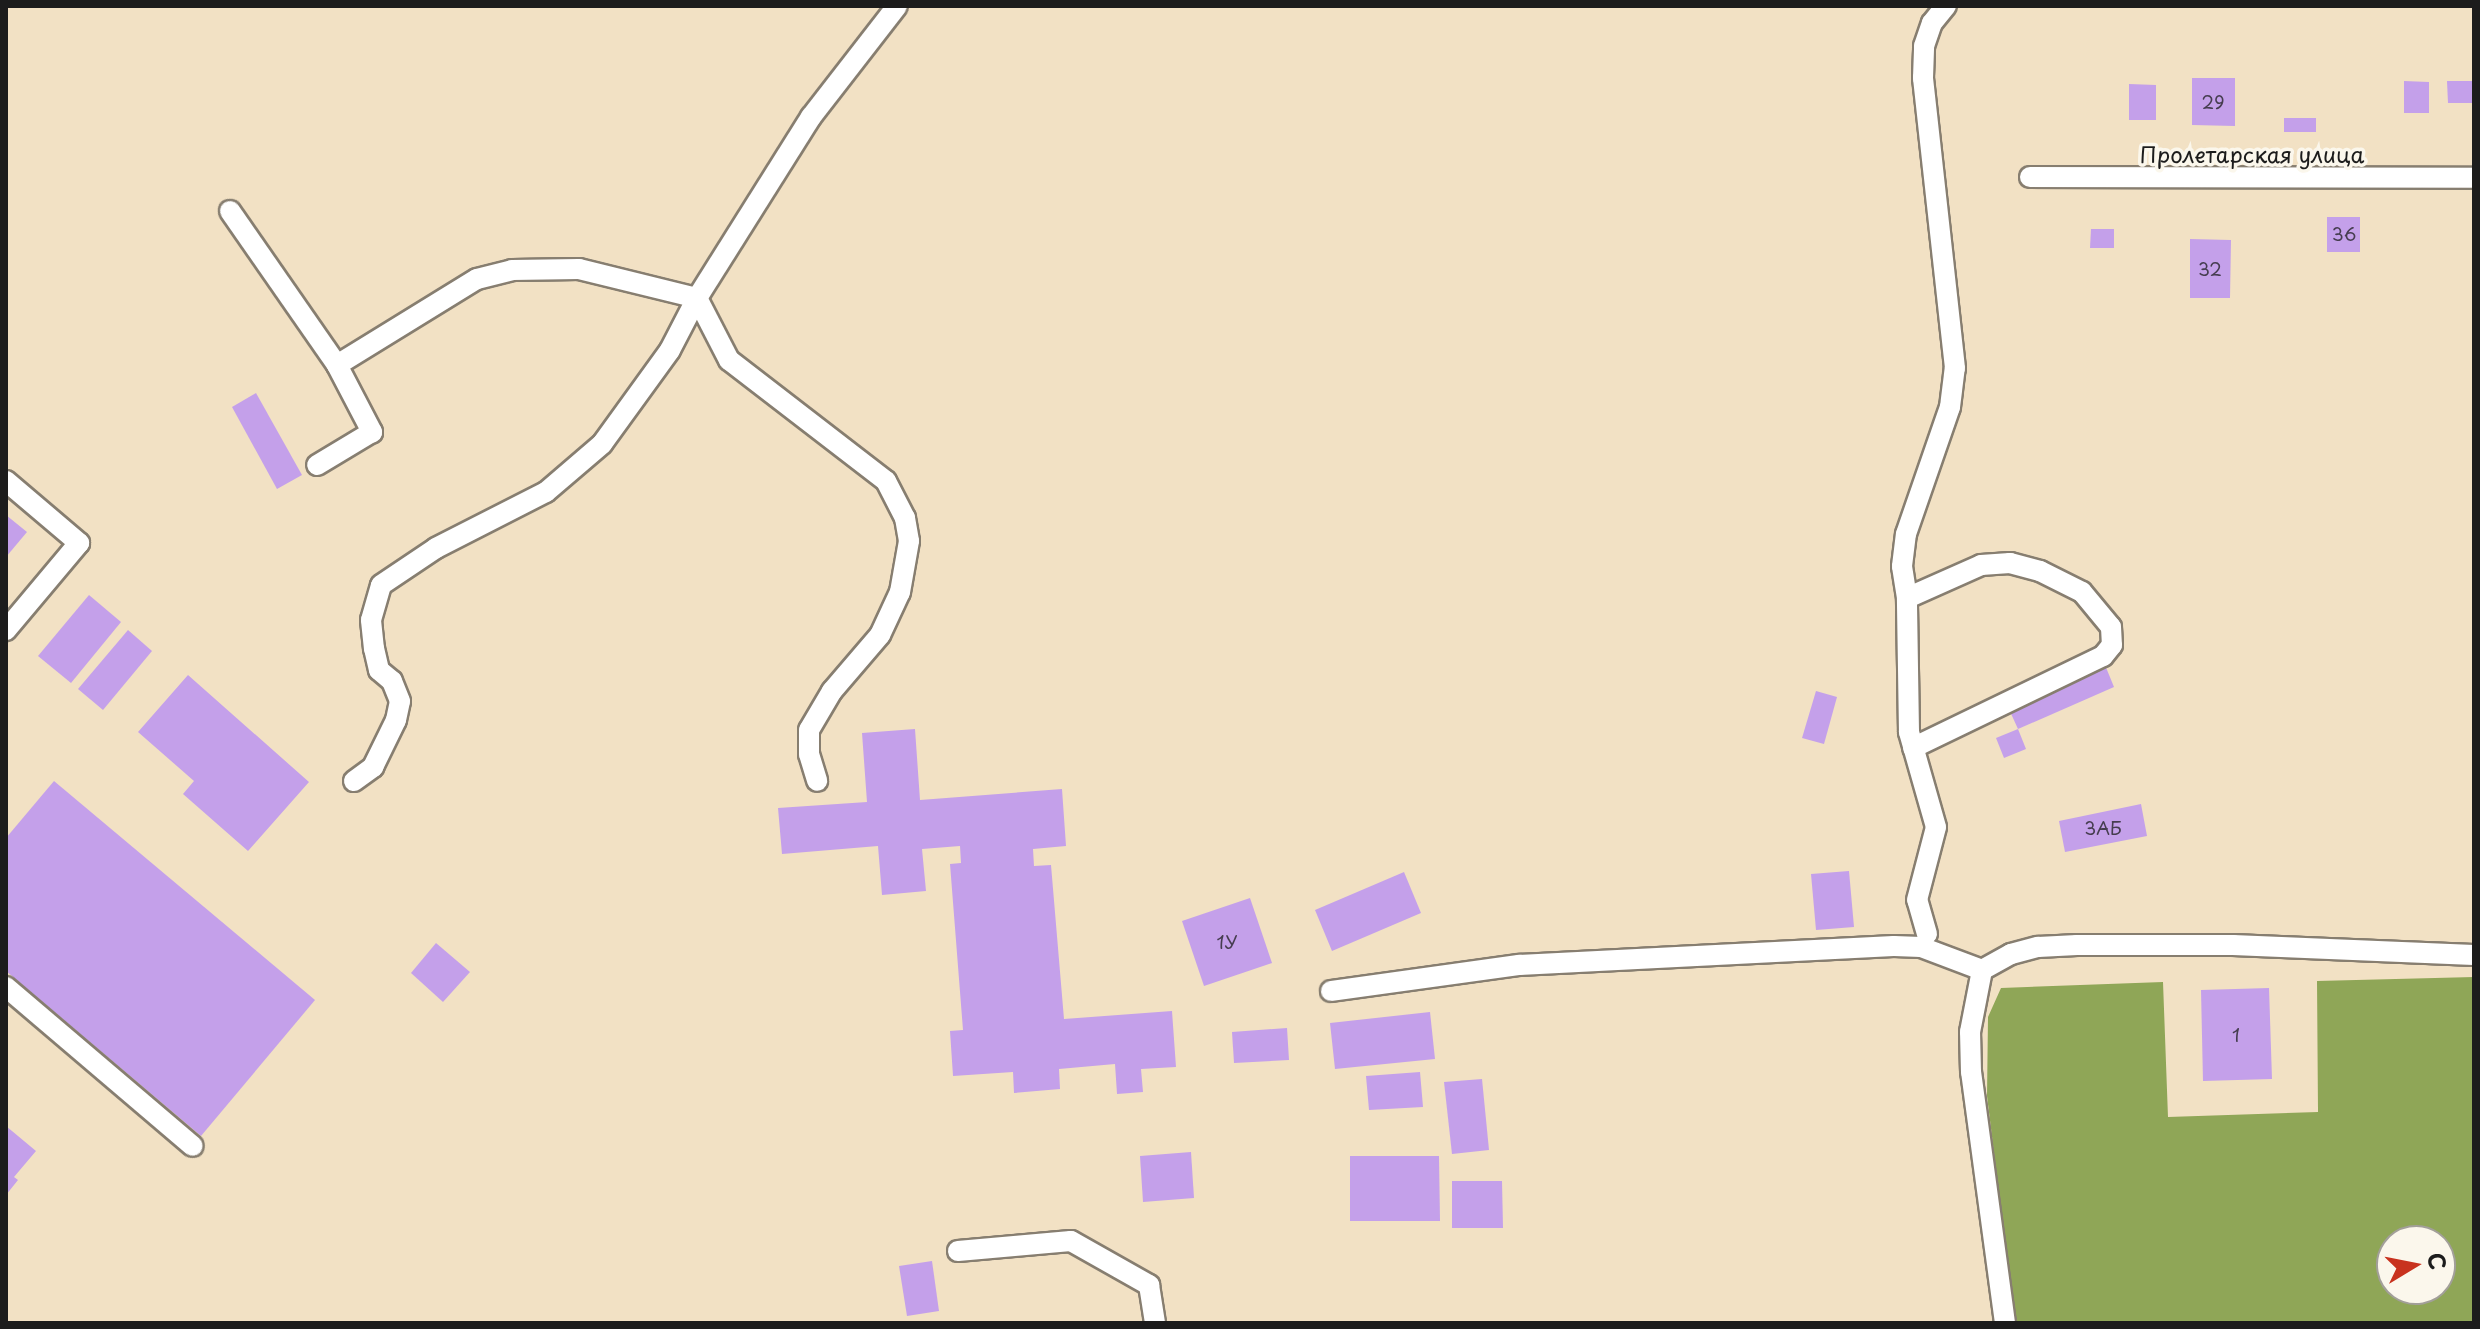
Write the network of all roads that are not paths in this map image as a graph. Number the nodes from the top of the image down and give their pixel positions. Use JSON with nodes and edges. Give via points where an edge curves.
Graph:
{"nodes":[{"id":1,"x":897,"y":6,"type":"edge"},
{"id":2,"x":1946,"y":6,"type":"edge"},
{"id":3,"x":2030,"y":177,"type":"dead end"},
{"id":4,"x":2474,"y":178,"type":"edge"},
{"id":5,"x":230,"y":211,"type":"dead end"},
{"id":6,"x":697,"y":298,"type":"junction"},
{"id":7,"x":337,"y":365,"type":"junction"},
{"id":8,"x":317,"y":465,"type":"dead end"},
{"id":9,"x":6,"y":481,"type":"edge"},
{"id":10,"x":1907,"y":598,"type":"junction"},
{"id":11,"x":6,"y":630,"type":"edge"},
{"id":12,"x":1913,"y":748,"type":"junction"},
{"id":13,"x":354,"y":781,"type":"dead end"},
{"id":14,"x":817,"y":781,"type":"dead end"},
{"id":15,"x":1927,"y":934,"type":"dead end"},
{"id":16,"x":2474,"y":955,"type":"edge"},
{"id":17,"x":1982,"y":970,"type":"junction"},
{"id":18,"x":6,"y":987,"type":"edge"},
{"id":19,"x":1331,"y":991,"type":"dead end"},
{"id":20,"x":193,"y":1146,"type":"dead end"},
{"id":21,"x":958,"y":1251,"type":"dead end"},
{"id":22,"x":1155,"y":1323,"type":"edge"},
{"id":23,"x":2005,"y":1323,"type":"edge"}],
"edges":[{"from":1,"to":6,"type":"street","via":[[811,117]]},
{"from":2,"to":10,"type":"street","via":[[1932,23],[1924,46],[1923,78],[1955,368],[1941,442],[1906,534],[1902,566]]},
{"from":3,"to":4,"type":"street","name":"Пролетарская улица"},
{"from":5,"to":7,"type":"street"},
{"from":6,"to":7,"type":"street","via":[[579,269],[512,270],[477,279]]},
{"from":6,"to":13,"type":"street","via":[[670,350],[602,444],[546,492],[436,548],[381,585],[371,620],[374,649],[379,670],[392,681],[400,701],[373,767]]},
{"from":6,"to":14,"type":"street","via":[[729,360],[886,481],[905,518],[909,541],[900,592],[880,635],[832,691],[809,730]]},
{"from":7,"to":8,"type":"street","via":[[372,432]]},
{"from":9,"to":11,"type":"street","via":[[79,543]]},
{"from":10,"to":12,"type":"street"},
{"from":10,"to":12,"type":"street","via":[[1981,565],[2010,563],[2082,592],[2111,627],[2112,645],[2103,656]]},
{"from":12,"to":15,"type":"street","via":[[1936,827],[1917,900]]},
{"from":16,"to":17,"type":"street","via":[[2233,945],[2064,946],[2011,954]]},
{"from":17,"to":19,"type":"street","via":[[1921,947],[1894,946],[1519,965]]},
{"from":17,"to":23,"type":"street","via":[[1970,1032],[1971,1072]]},
{"from":18,"to":20,"type":"street"},
{"from":21,"to":22,"type":"street","via":[[1071,1241],[1149,1285]]}]}
